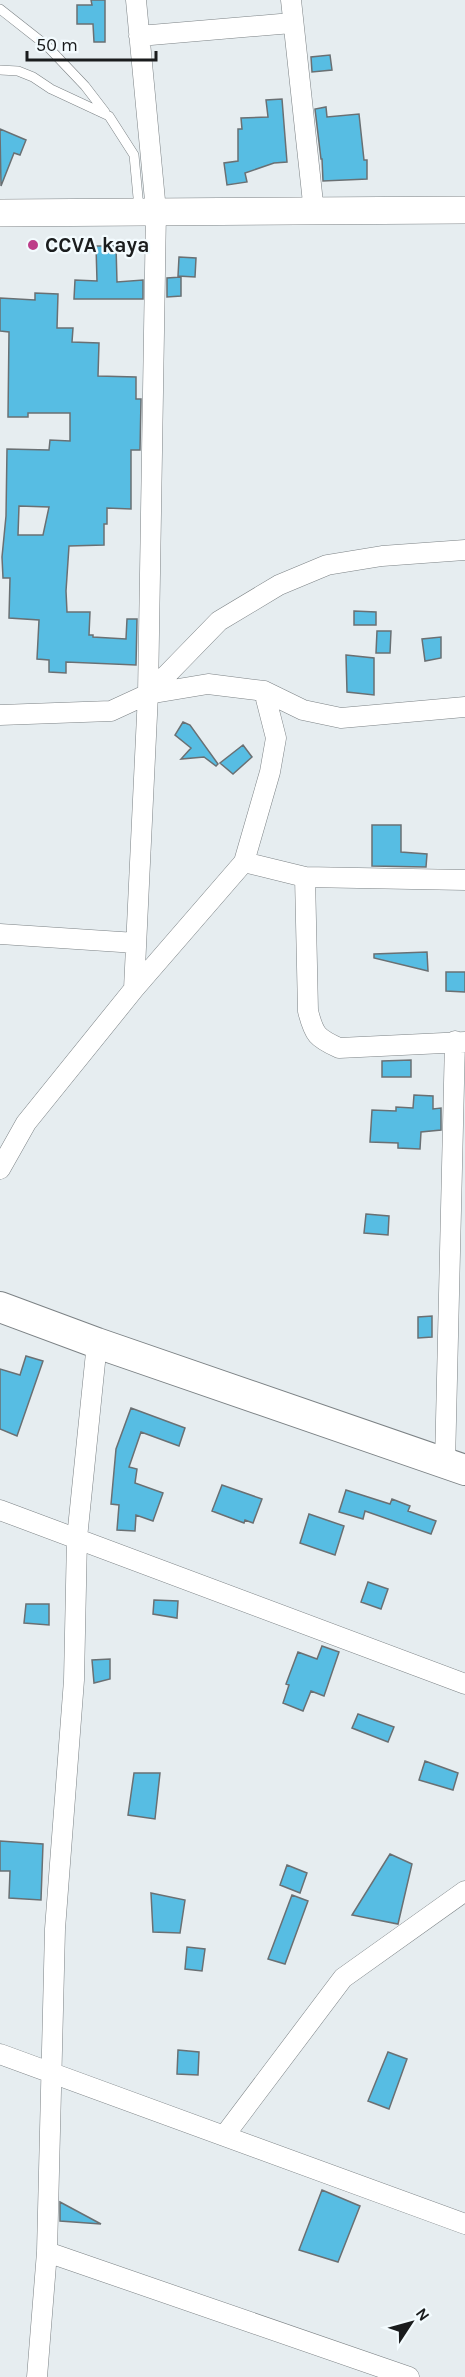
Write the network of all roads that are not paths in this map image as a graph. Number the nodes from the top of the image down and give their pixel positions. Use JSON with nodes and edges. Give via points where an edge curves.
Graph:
{"nodes":[{"id":1,"x":136,"y":0,"type":"edge"},
{"id":2,"x":291,"y":0,"type":"edge"},
{"id":3,"x":0,"y":9,"type":"edge"},
{"id":4,"x":292,"y":23,"type":"junction"},
{"id":5,"x":139,"y":36,"type":"junction"},
{"id":6,"x":0,"y":70,"type":"edge"},
{"id":7,"x":109,"y":116,"type":"junction"},
{"id":8,"x":465,"y":210,"type":"edge"},
{"id":9,"x":148,"y":211,"type":"junction"},
{"id":10,"x":314,"y":212,"type":"junction"},
{"id":11,"x":0,"y":213,"type":"edge"},
{"id":12,"x":465,"y":550,"type":"edge"},
{"id":13,"x":264,"y":691,"type":"junction"},
{"id":14,"x":148,"y":694,"type":"junction"},
{"id":15,"x":465,"y":707,"type":"edge"},
{"id":16,"x":0,"y":715,"type":"edge"},
{"id":17,"x":244,"y":862,"type":"junction"},
{"id":18,"x":305,"y":877,"type":"junction"},
{"id":19,"x":465,"y":880,"type":"edge"},
{"id":20,"x":0,"y":934,"type":"edge"},
{"id":21,"x":136,"y":943,"type":"junction"},
{"id":22,"x":134,"y":989,"type":"junction"},
{"id":23,"x":460,"y":1041,"type":"edge"},
{"id":24,"x":0,"y":1169,"type":"edge"},
{"id":25,"x":0,"y":1307,"type":"edge"},
{"id":26,"x":97,"y":1343,"type":"junction"},
{"id":27,"x":455,"y":1467,"type":"edge"},
{"id":28,"x":0,"y":1510,"type":"edge"},
{"id":29,"x":77,"y":1538,"type":"junction"},
{"id":30,"x":465,"y":1684,"type":"edge"},
{"id":31,"x":465,"y":1891,"type":"edge"},
{"id":32,"x":0,"y":2054,"type":"edge"},
{"id":33,"x":51,"y":2073,"type":"junction"},
{"id":34,"x":224,"y":2136,"type":"junction"},
{"id":35,"x":465,"y":2224,"type":"edge"},
{"id":36,"x":47,"y":2252,"type":"junction"},
{"id":37,"x":37,"y":2377,"type":"edge"},
{"id":38,"x":409,"y":2377,"type":"edge"}],
"edges":[{"from":1,"to":5,"type":"street"},
{"from":2,"to":4,"type":"street"},
{"from":3,"to":7,"type":"lane","via":[[47,46]]},
{"from":4,"to":5,"type":"street"},
{"from":4,"to":10,"type":"street"},
{"from":5,"to":9,"type":"street"},
{"from":6,"to":7,"type":"lane","via":[[33,77]]},
{"from":7,"to":9,"type":"lane","via":[[134,155]]},
{"from":8,"to":10,"type":"main road"},
{"from":9,"to":10,"type":"main road"},
{"from":9,"to":11,"type":"main road"},
{"from":9,"to":14,"type":"street"},
{"from":12,"to":14,"type":"street","via":[[382,556],[327,565],[279,585],[219,621]]},
{"from":13,"to":14,"type":"street","via":[[208,684]]},
{"from":13,"to":15,"type":"street","via":[[303,710],[341,718]]},
{"from":13,"to":17,"type":"street","via":[[276,738]]},
{"from":14,"to":16,"type":"street","via":[[111,711]]},
{"from":14,"to":21,"type":"street"},
{"from":17,"to":18,"type":"street"},
{"from":17,"to":22,"type":"street"},
{"from":18,"to":19,"type":"street"},
{"from":18,"to":23,"type":"street","via":[[308,1011],[312,1029],[320,1039],[339,1048]]},
{"from":20,"to":21,"type":"street"},
{"from":21,"to":22,"type":"street"},
{"from":22,"to":24,"type":"street","via":[[26,1123]]},
{"from":23,"to":27,"type":"street"},
{"from":25,"to":26,"type":"main road"},
{"from":26,"to":27,"type":"main road"},
{"from":26,"to":29,"type":"street"},
{"from":28,"to":29,"type":"street"},
{"from":29,"to":30,"type":"street"},
{"from":29,"to":33,"type":"street","via":[[74,1680],[55,1929]]},
{"from":31,"to":34,"type":"street","via":[[343,1978]]},
{"from":32,"to":33,"type":"street"},
{"from":33,"to":34,"type":"street"},
{"from":33,"to":36,"type":"street"},
{"from":34,"to":35,"type":"street"},
{"from":36,"to":37,"type":"street"},
{"from":36,"to":38,"type":"street"}]}
